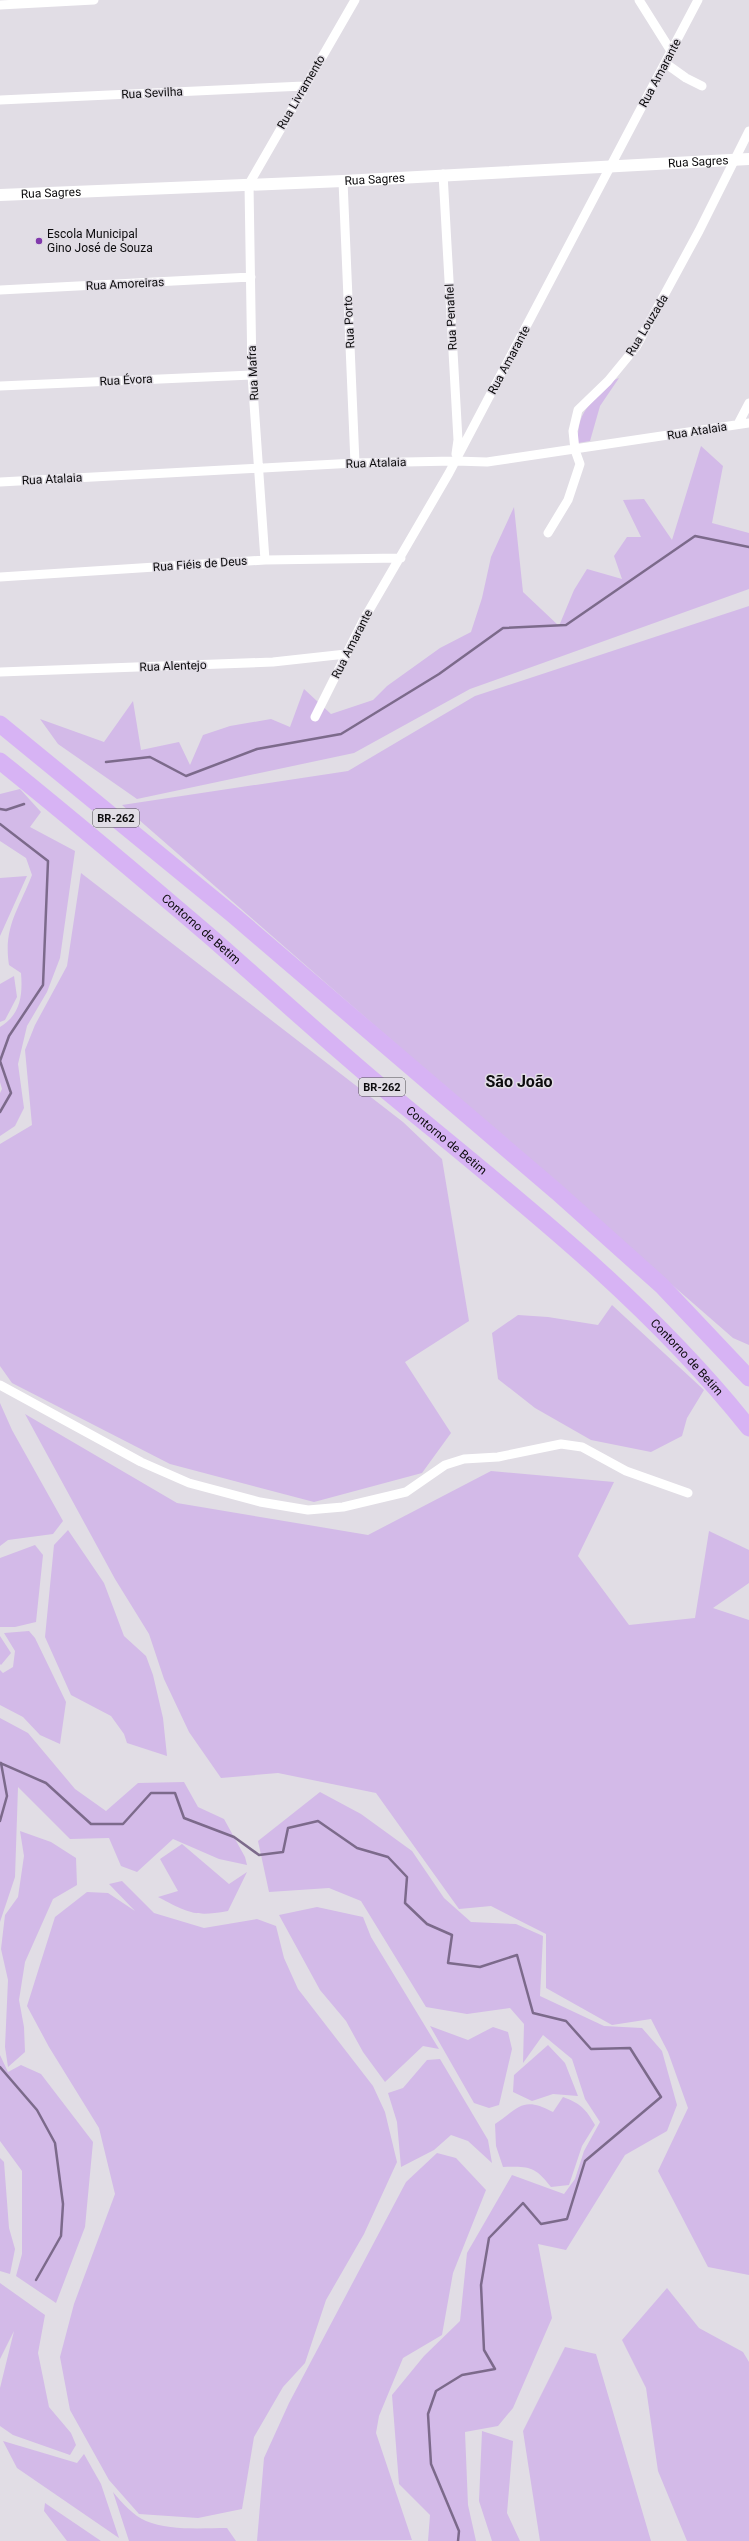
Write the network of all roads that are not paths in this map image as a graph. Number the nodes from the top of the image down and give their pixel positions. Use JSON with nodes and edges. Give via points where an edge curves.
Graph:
{"nodes":[{"id":1,"x":94,"y":0,"type":"edge"},
{"id":2,"x":355,"y":0,"type":"edge"},
{"id":3,"x":639,"y":0,"type":"edge"},
{"id":4,"x":698,"y":0,"type":"edge"},
{"id":5,"x":0,"y":5,"type":"edge"},
{"id":6,"x":671,"y":51,"type":"junction"},
{"id":7,"x":665,"y":63,"type":"junction"},
{"id":8,"x":304,"y":86,"type":"junction"},
{"id":9,"x":702,"y":86,"type":"dead end"},
{"id":10,"x":0,"y":100,"type":"edge"},
{"id":11,"x":749,"y":131,"type":"edge"},
{"id":12,"x":749,"y":159,"type":"edge"},
{"id":13,"x":735,"y":160,"type":"junction"},
{"id":14,"x":610,"y":167,"type":"junction"},
{"id":15,"x":443,"y":174,"type":"junction"},
{"id":16,"x":343,"y":181,"type":"junction"},
{"id":17,"x":249,"y":184,"type":"junction"},
{"id":18,"x":0,"y":195,"type":"edge"},
{"id":19,"x":251,"y":278,"type":"junction"},
{"id":20,"x":0,"y":290,"type":"edge"},
{"id":21,"x":252,"y":375,"type":"junction"},
{"id":22,"x":0,"y":386,"type":"edge"},
{"id":23,"x":749,"y":404,"type":"edge"},
{"id":24,"x":749,"y":423,"type":"edge"},
{"id":25,"x":738,"y":424,"type":"junction"},
{"id":26,"x":575,"y":450,"type":"junction"},
{"id":27,"x":455,"y":461,"type":"junction"},
{"id":28,"x":355,"y":463,"type":"junction"},
{"id":29,"x":259,"y":469,"type":"junction"},
{"id":30,"x":0,"y":482,"type":"edge"},
{"id":31,"x":548,"y":533,"type":"dead end"},
{"id":32,"x":400,"y":558,"type":"junction"},
{"id":33,"x":265,"y":560,"type":"junction"},
{"id":34,"x":0,"y":577,"type":"edge"},
{"id":35,"x":346,"y":654,"type":"junction"},
{"id":36,"x":0,"y":672,"type":"edge"},
{"id":37,"x":315,"y":717,"type":"dead end"},
{"id":38,"x":0,"y":724,"type":"edge"},
{"id":39,"x":0,"y":761,"type":"edge"},
{"id":40,"x":749,"y":1378,"type":"edge"},
{"id":41,"x":0,"y":1385,"type":"edge"},
{"id":42,"x":749,"y":1428,"type":"edge"},
{"id":43,"x":688,"y":1493,"type":"dead end"}],
"edges":[{"from":1,"to":5,"type":"street"},
{"from":2,"to":8,"type":"street","name":"Rua Livramento"},
{"from":3,"to":6,"type":"street"},
{"from":4,"to":6,"type":"street","name":"Rua Amarante"},
{"from":6,"to":7,"type":"street","name":"Rua Amarante"},
{"from":7,"to":9,"type":"street"},
{"from":7,"to":14,"type":"street","name":"Rua Amarante"},
{"from":8,"to":10,"type":"street","name":"Rua Sevilha"},
{"from":8,"to":17,"type":"street","name":"Rua Livramento"},
{"from":11,"to":13,"type":"street","name":"Rua Louzada"},
{"from":12,"to":13,"type":"street","name":"Rua Sagres"},
{"from":13,"to":14,"type":"street","name":"Rua Sagres"},
{"from":13,"to":26,"type":"street","name":"Rua Louzada","via":[[636,347],[608,381],[578,410],[573,431]]},
{"from":14,"to":15,"type":"street","name":"Rua Sagres"},
{"from":14,"to":27,"type":"street","name":"Rua Amarante"},
{"from":15,"to":16,"type":"street","name":"Rua Sagres"},
{"from":15,"to":27,"type":"street","name":"Rua Penafiel","via":[[458,440]]},
{"from":16,"to":17,"type":"street","name":"Rua Sagres"},
{"from":16,"to":28,"type":"street","name":"Rua Porto"},
{"from":17,"to":18,"type":"street","name":"Rua Sagres"},
{"from":17,"to":19,"type":"street","name":"Rua Mafra"},
{"from":19,"to":20,"type":"street","name":"Rua Amoreiras"},
{"from":19,"to":21,"type":"street","name":"Rua Mafra"},
{"from":21,"to":22,"type":"street","name":"Rua Évora"},
{"from":21,"to":29,"type":"street","name":"Rua Mafra"},
{"from":23,"to":25,"type":"street"},
{"from":24,"to":25,"type":"street","name":"Rua Atalaia"},
{"from":25,"to":26,"type":"street","name":"Rua Atalaia"},
{"from":26,"to":27,"type":"street","name":"Rua Atalaia","via":[[487,462]]},
{"from":26,"to":31,"type":"street","name":"Rua Louzada","via":[[580,464],[568,500]]},
{"from":27,"to":28,"type":"street","name":"Rua Atalaia"},
{"from":27,"to":32,"type":"street","name":"Rua Amarante"},
{"from":28,"to":29,"type":"street","name":"Rua Atalaia"},
{"from":29,"to":30,"type":"street","name":"Rua Atalaia"},
{"from":29,"to":33,"type":"street","name":"Rua Mafra"},
{"from":32,"to":33,"type":"street","name":"Rua Fiéis de Deus"},
{"from":32,"to":35,"type":"street","name":"Rua Amarante"},
{"from":33,"to":34,"type":"street","name":"Rua Fiéis de Deus"},
{"from":35,"to":36,"type":"street","name":"Rua Alentejo","via":[[273,662]]},
{"from":35,"to":37,"type":"street","name":"Rua Amarante"},
{"from":38,"to":40,"type":"highway","number":"BR-262","via":[[232,914],[556,1192],[662,1286]]},
{"from":39,"to":42,"type":"highway","name":"Contorno de Betim","number":"BR-262","via":[[157,891],[636,1304],[729,1402]]},
{"from":41,"to":43,"type":"street","via":[[141,1462],[189,1483],[260,1502],[308,1510],[343,1507],[406,1492],[446,1466],[464,1459],[498,1457],[561,1444],[582,1447],[626,1471]]}]}
